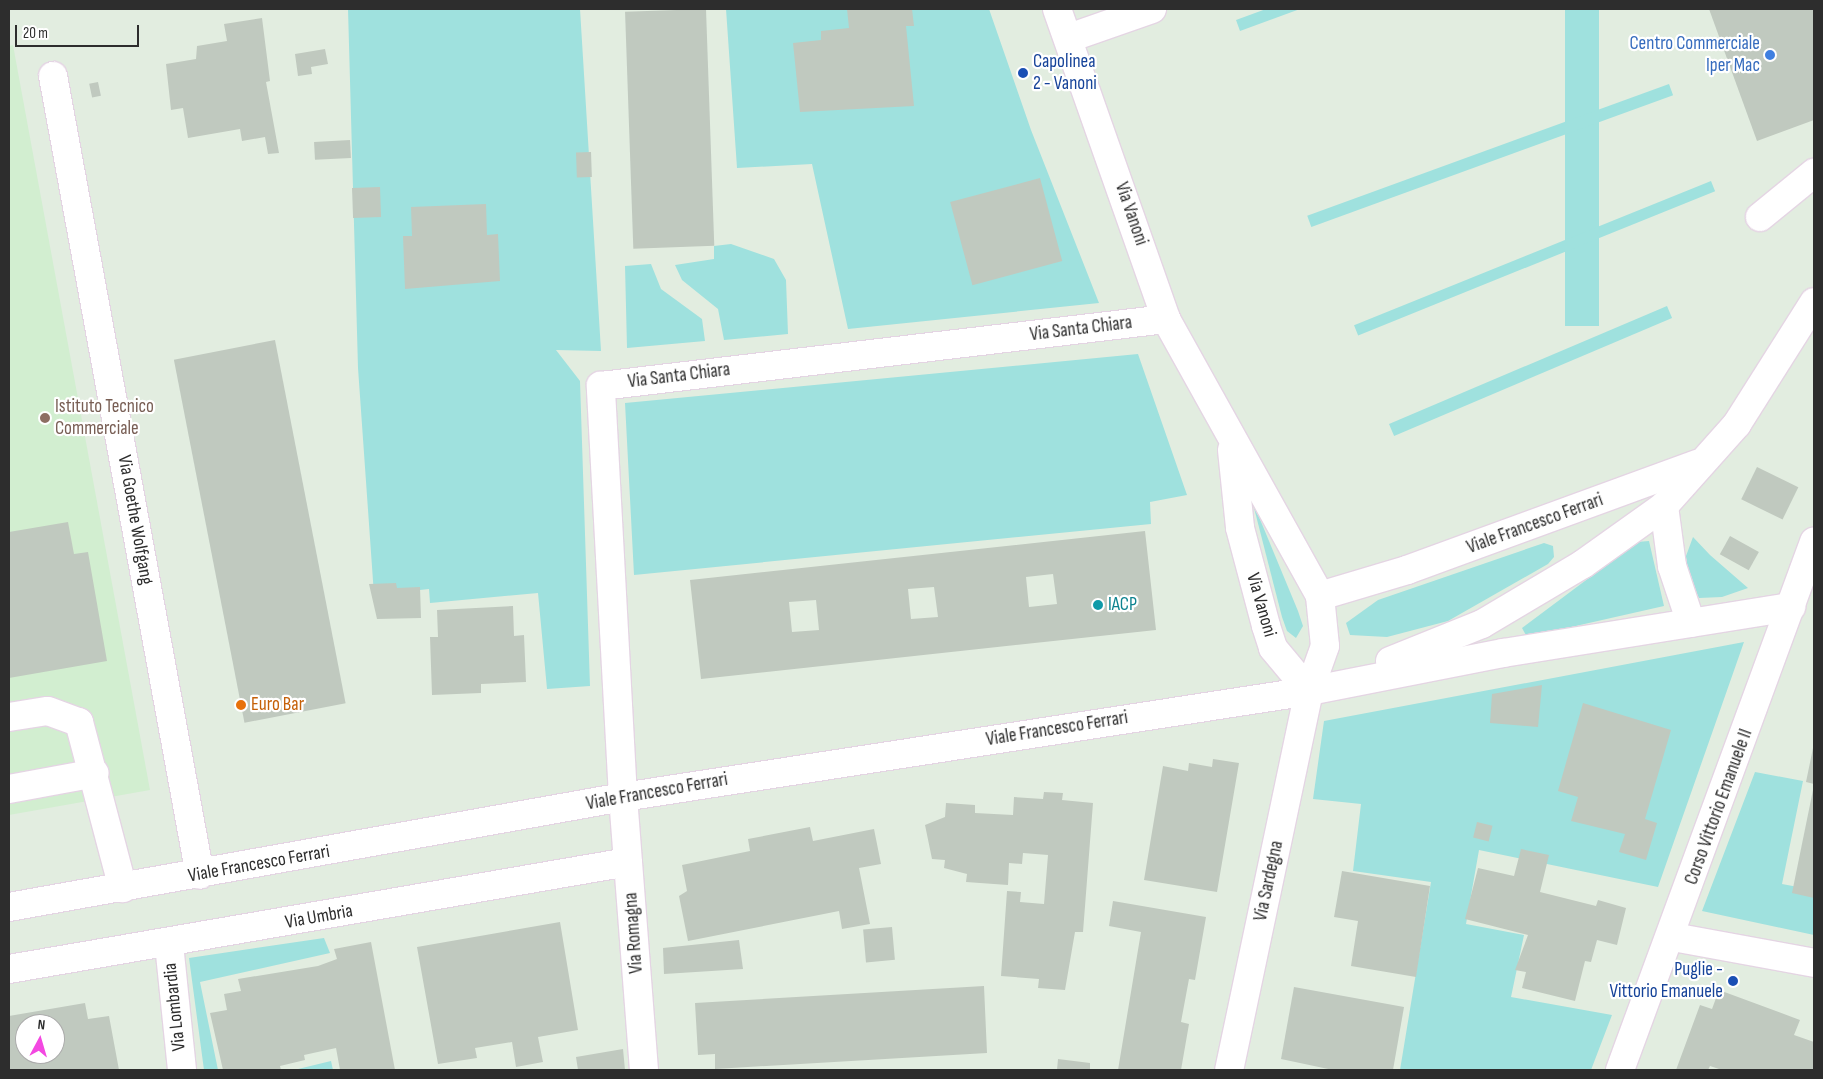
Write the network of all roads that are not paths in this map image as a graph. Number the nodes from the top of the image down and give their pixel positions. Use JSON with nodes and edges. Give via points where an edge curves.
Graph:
{"nodes":[{"id":1,"x":1057,"y":9,"type":"edge"},
{"id":2,"x":1152,"y":9,"type":"edge"},
{"id":3,"x":1069,"y":38,"type":"junction"},
{"id":4,"x":53,"y":76,"type":"dead end"},
{"id":5,"x":1814,"y":173,"type":"edge"},
{"id":6,"x":1760,"y":217,"type":"dead end"},
{"id":7,"x":1814,"y":302,"type":"edge"},
{"id":8,"x":1166,"y":319,"type":"junction"},
{"id":9,"x":1806,"y":334,"type":"edge"},
{"id":10,"x":1231,"y":442,"type":"junction"},
{"id":11,"x":1698,"y":464,"type":"junction"},
{"id":12,"x":1664,"y":506,"type":"junction"},
{"id":13,"x":1814,"y":542,"type":"edge"},
{"id":14,"x":1320,"y":596,"type":"junction"},
{"id":15,"x":1791,"y":607,"type":"junction"},
{"id":16,"x":1691,"y":623,"type":"junction"},
{"id":17,"x":1308,"y":691,"type":"junction"},
{"id":18,"x":9,"y":717,"type":"edge"},
{"id":19,"x":95,"y":774,"type":"junction"},
{"id":20,"x":9,"y":789,"type":"edge"},
{"id":21,"x":622,"y":796,"type":"junction"},
{"id":22,"x":628,"y":862,"type":"junction"},
{"id":23,"x":200,"y":876,"type":"junction"},
{"id":24,"x":123,"y":888,"type":"junction"},
{"id":25,"x":9,"y":907,"type":"edge"},
{"id":26,"x":1672,"y":937,"type":"junction"},
{"id":27,"x":169,"y":944,"type":"junction"},
{"id":28,"x":1814,"y":963,"type":"edge"},
{"id":29,"x":9,"y":969,"type":"edge"},
{"id":30,"x":182,"y":1070,"type":"edge"},
{"id":31,"x":644,"y":1070,"type":"edge"},
{"id":32,"x":1229,"y":1070,"type":"edge"},
{"id":33,"x":1620,"y":1070,"type":"edge"}],
"edges":[{"from":1,"to":3,"type":"street","name":"Via Vanoni"},
{"from":2,"to":3,"type":"street"},
{"from":3,"to":8,"type":"street","name":"Via Vanoni"},
{"from":4,"to":23,"type":"street","name":"Via Goethe Wolfgang"},
{"from":5,"to":6,"type":"street"},
{"from":7,"to":9,"type":"street"},
{"from":8,"to":10,"type":"street","name":"Via Vanoni"},
{"from":8,"to":21,"type":"street","name":"Via Santa Chiara","via":[[601,386]]},
{"from":9,"to":11,"type":"street","via":[[1737,424]]},
{"from":10,"to":14,"type":"street","name":"Via Vanoni"},
{"from":10,"to":17,"type":"street","name":"Via Vanoni","via":[[1240,528],[1266,626],[1273,648]]},
{"from":11,"to":12,"type":"street","name":"Viale Francesco Ferrari"},
{"from":11,"to":14,"type":"street","name":"Viale Francesco Ferrari","via":[[1416,566]]},
{"from":12,"to":16,"type":"street","via":[[1672,566]]},
{"from":12,"to":17,"type":"street","name":"Viale Francesco Ferrari","via":[[1582,564],[1482,624]]},
{"from":13,"to":15,"type":"street","name":"Corso Vittorio Emanuele II"},
{"from":14,"to":17,"type":"street","name":"Via Vanoni","via":[[1326,646]]},
{"from":15,"to":16,"type":"street","name":"Viale Francesco Ferrari"},
{"from":15,"to":26,"type":"street","name":"Corso Vittorio Emanuele II"},
{"from":16,"to":17,"type":"street","name":"Viale Francesco Ferrari"},
{"from":17,"to":21,"type":"street","name":"Viale Francesco Ferrari"},
{"from":17,"to":32,"type":"street","name":"Via Sardegna"},
{"from":18,"to":19,"type":"street","via":[[48,711],[80,722]]},
{"from":19,"to":20,"type":"street"},
{"from":19,"to":24,"type":"street"},
{"from":21,"to":22,"type":"street","name":"Via Romagna"},
{"from":21,"to":23,"type":"street","name":"Viale Francesco Ferrari"},
{"from":22,"to":27,"type":"street","name":"Via Umbria"},
{"from":22,"to":31,"type":"street","name":"Via Romagna"},
{"from":23,"to":24,"type":"street","name":"Viale Francesco Ferrari"},
{"from":24,"to":25,"type":"street","name":"Viale Francesco Ferrari"},
{"from":26,"to":28,"type":"street"},
{"from":26,"to":33,"type":"street","name":"Corso Vittorio Emanuele II"},
{"from":27,"to":29,"type":"street","name":"Via Umbria"},
{"from":27,"to":30,"type":"street","name":"Via Lombardia"}]}
